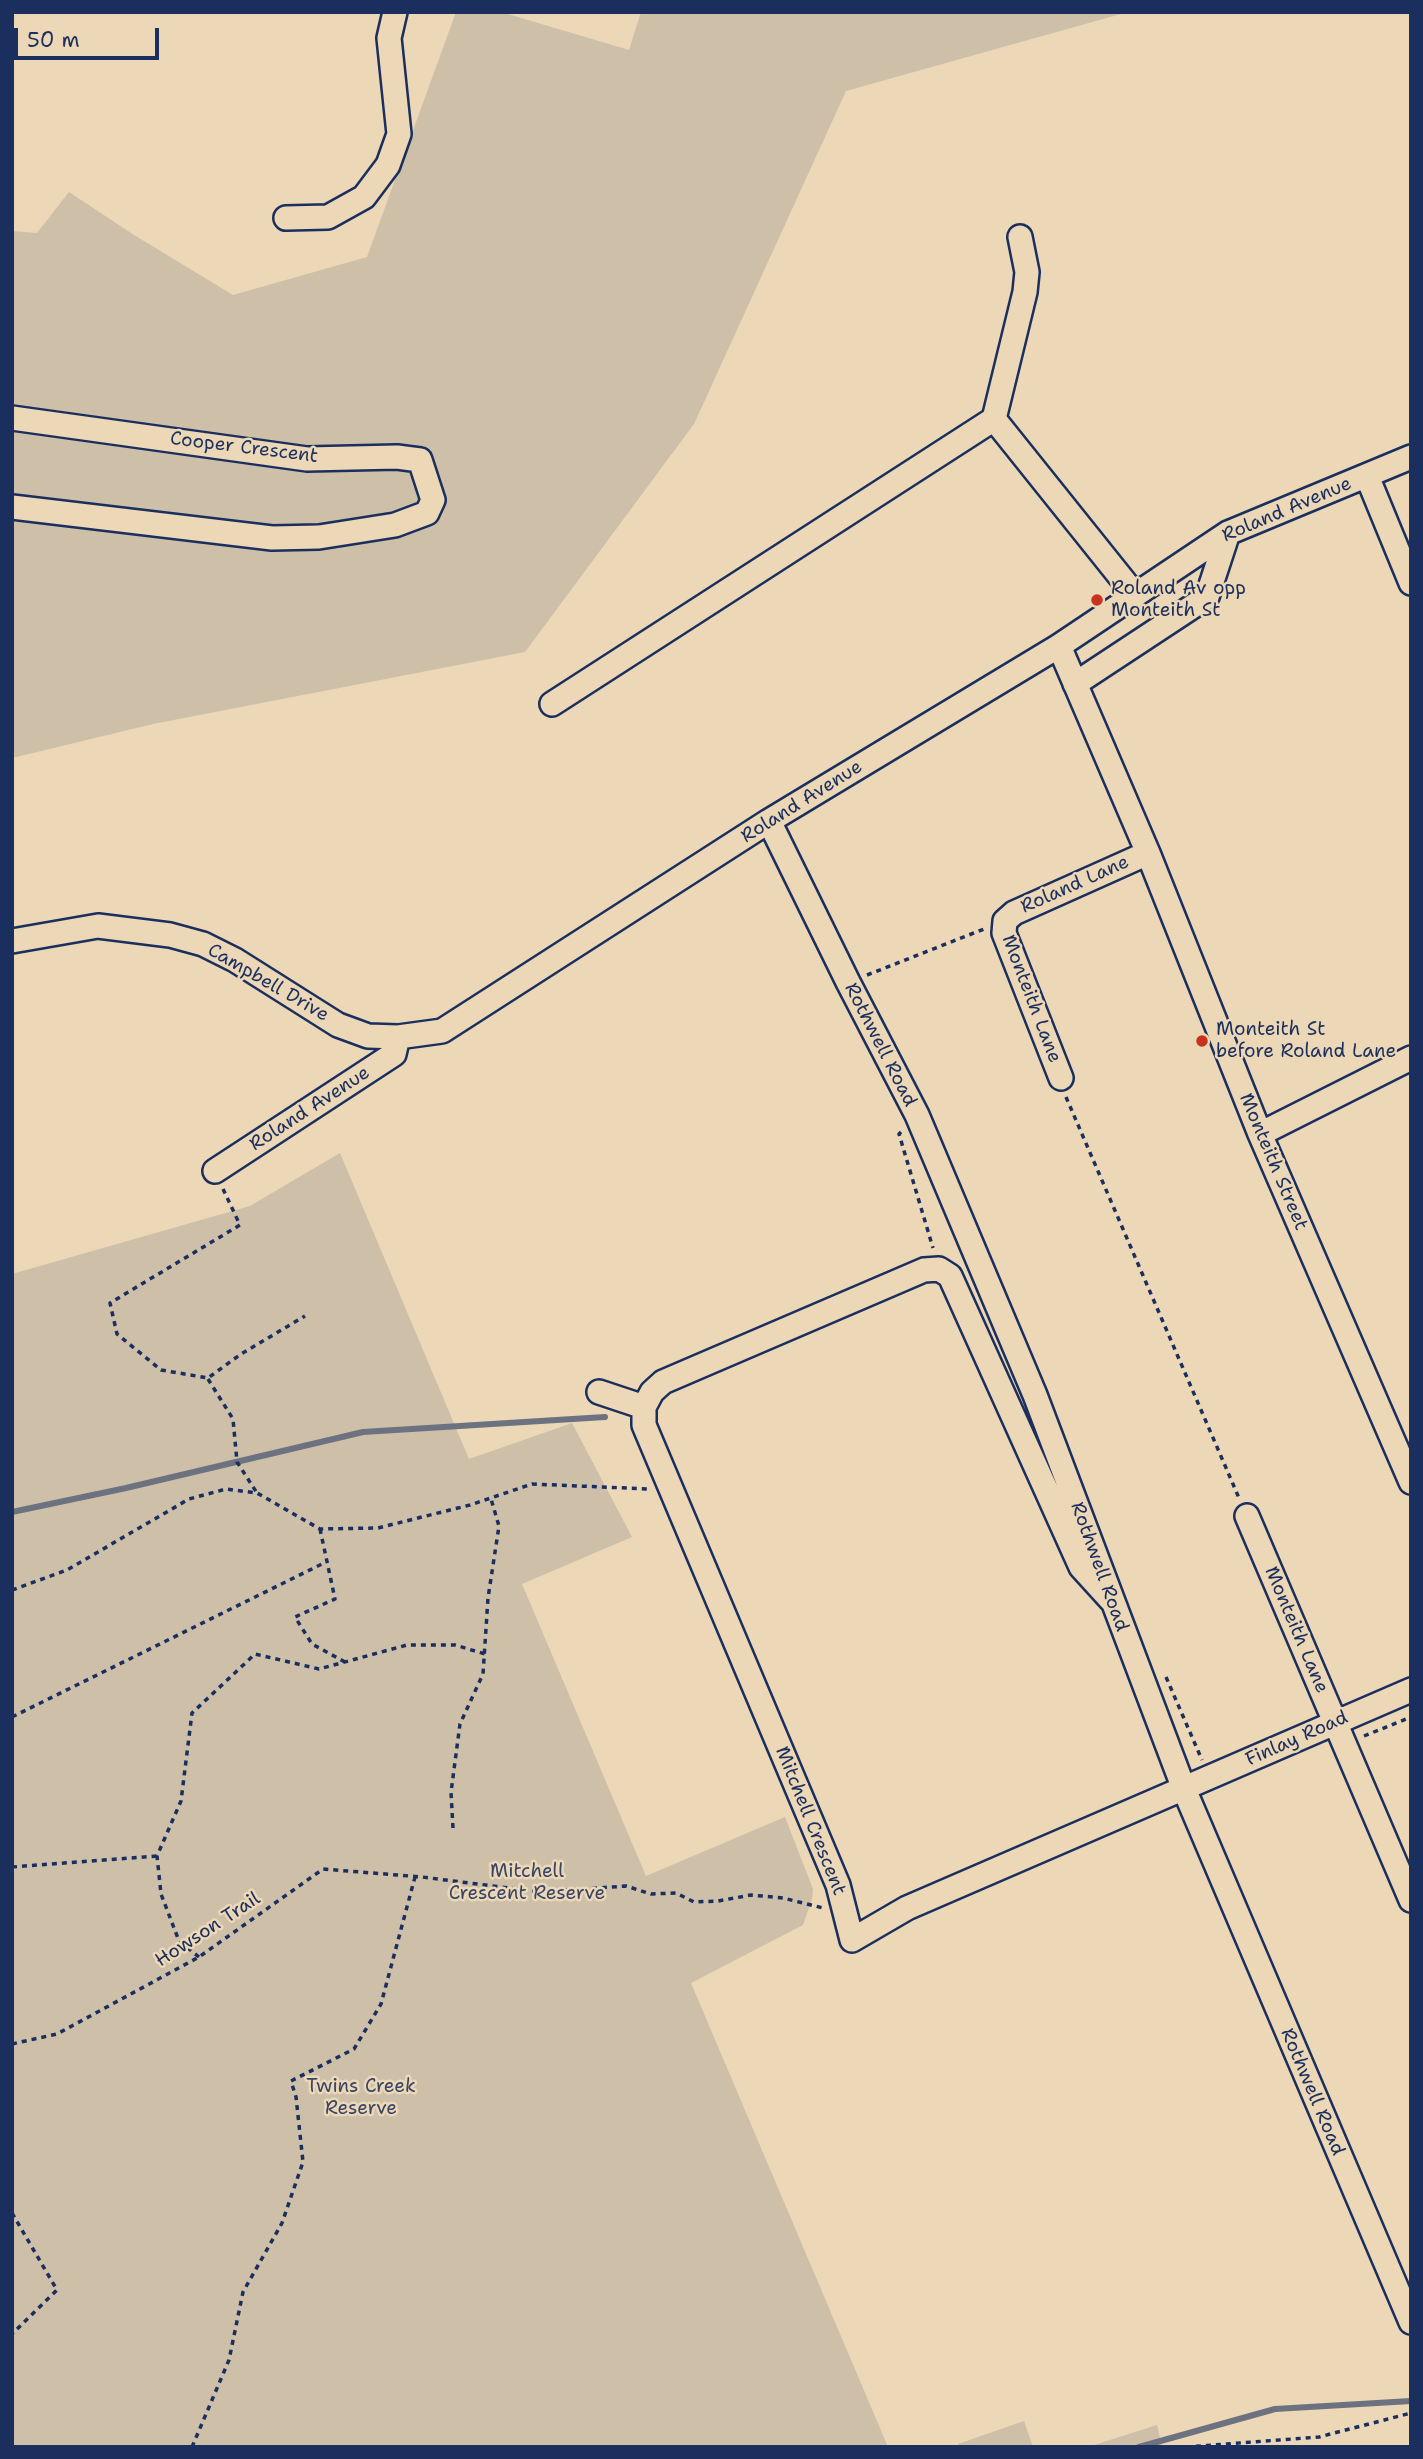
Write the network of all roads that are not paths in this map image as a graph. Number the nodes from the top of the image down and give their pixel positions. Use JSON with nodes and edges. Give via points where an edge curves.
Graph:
{"nodes":[{"id":1,"x":395,"y":12,"type":"edge"},
{"id":2,"x":286,"y":218,"type":"dead end"},
{"id":3,"x":1020,"y":237,"type":"dead end"},
{"id":4,"x":12,"y":418,"type":"edge"},
{"id":5,"x":994,"y":419,"type":"junction"},
{"id":6,"x":1411,"y":457,"type":"edge"},
{"id":7,"x":1367,"y":476,"type":"junction"},
{"id":8,"x":12,"y":507,"type":"edge"},
{"id":9,"x":1228,"y":533,"type":"junction"},
{"id":10,"x":1411,"y":583,"type":"edge"},
{"id":11,"x":1135,"y":595,"type":"junction"},
{"id":12,"x":1059,"y":646,"type":"junction"},
{"id":13,"x":1075,"y":684,"type":"junction"},
{"id":14,"x":552,"y":704,"type":"dead end"},
{"id":15,"x":769,"y":821,"type":"junction"},
{"id":16,"x":1147,"y":853,"type":"junction"},
{"id":17,"x":1005,"y":921,"type":"joint"},
{"id":18,"x":12,"y":941,"type":"edge"},
{"id":19,"x":398,"y":1037,"type":"junction"},
{"id":20,"x":1411,"y":1058,"type":"edge"},
{"id":21,"x":1061,"y":1078,"type":"road end"},
{"id":22,"x":1260,"y":1135,"type":"junction"},
{"id":23,"x":215,"y":1171,"type":"road end"},
{"id":24,"x":599,"y":1392,"type":"dead end"},
{"id":25,"x":644,"y":1407,"type":"junction"},
{"id":26,"x":1411,"y":1482,"type":"edge"},
{"id":27,"x":1247,"y":1516,"type":"road end"},
{"id":28,"x":1111,"y":1600,"type":"junction"},
{"id":29,"x":1411,"y":1690,"type":"edge"},
{"id":30,"x":1335,"y":1722,"type":"junction"},
{"id":31,"x":1184,"y":1789,"type":"junction"},
{"id":32,"x":1411,"y":1900,"type":"edge"},
{"id":33,"x":1411,"y":2322,"type":"edge"}],
"edges":[{"from":1,"to":2,"type":"street","via":[[389,38],[399,134],[388,165],[364,197],[328,217]]},
{"from":3,"to":5,"type":"street","via":[[1027,272],[1025,292]]},
{"from":4,"to":8,"type":"street","name":"Cooper Crescent","via":[[307,458],[421,460],[433,500],[427,513],[395,525],[319,537],[272,538]]},
{"from":5,"to":11,"type":"street"},
{"from":5,"to":14,"type":"street"},
{"from":6,"to":7,"type":"street","name":"Roland Avenue"},
{"from":7,"to":9,"type":"street","name":"Roland Avenue"},
{"from":7,"to":10,"type":"street"},
{"from":9,"to":11,"type":"street","name":"Roland Avenue"},
{"from":9,"to":13,"type":"street","via":[[1207,597]]},
{"from":11,"to":12,"type":"street","name":"Roland Avenue"},
{"from":12,"to":13,"type":"street","name":"Monteith Street"},
{"from":12,"to":15,"type":"street","name":"Roland Avenue"},
{"from":13,"to":16,"type":"street","name":"Monteith Street"},
{"from":15,"to":19,"type":"street","name":"Roland Avenue","via":[[442,1031]]},
{"from":15,"to":28,"type":"street","name":"Rothwell Road","via":[[917,1115],[1035,1395]]},
{"from":16,"to":17,"type":"street","name":"Roland Lane","via":[[1014,912]]},
{"from":16,"to":22,"type":"street","name":"Monteith Street"},
{"from":17,"to":21,"type":"street","name":"Monteith Lane","via":[[1003,933]]},
{"from":18,"to":19,"type":"street","name":"Campbell Drive","via":[[98,926],[170,935],[235,960],[338,1025],[368,1036]]},
{"from":19,"to":23,"type":"street","name":"Roland Avenue","via":[[394,1054]]},
{"from":20,"to":22,"type":"street"},
{"from":22,"to":26,"type":"street","name":"Monteith Street"},
{"from":24,"to":25,"type":"street"},
{"from":25,"to":28,"type":"street","via":[[663,1382],[924,1270],[939,1269],[950,1276],[1082,1567]]},
{"from":25,"to":31,"type":"street","name":"Mitchell Crescent","via":[[644,1425],[838,1885],[852,1940],[907,1908]]},
{"from":27,"to":30,"type":"street","name":"Monteith Lane"},
{"from":28,"to":31,"type":"street","name":"Rothwell Road"},
{"from":29,"to":30,"type":"street","name":"Finlay Road"},
{"from":30,"to":31,"type":"street","name":"Finlay Road"},
{"from":30,"to":32,"type":"street","name":"Monteith Lane"},
{"from":31,"to":33,"type":"street","name":"Rothwell Road"}]}
